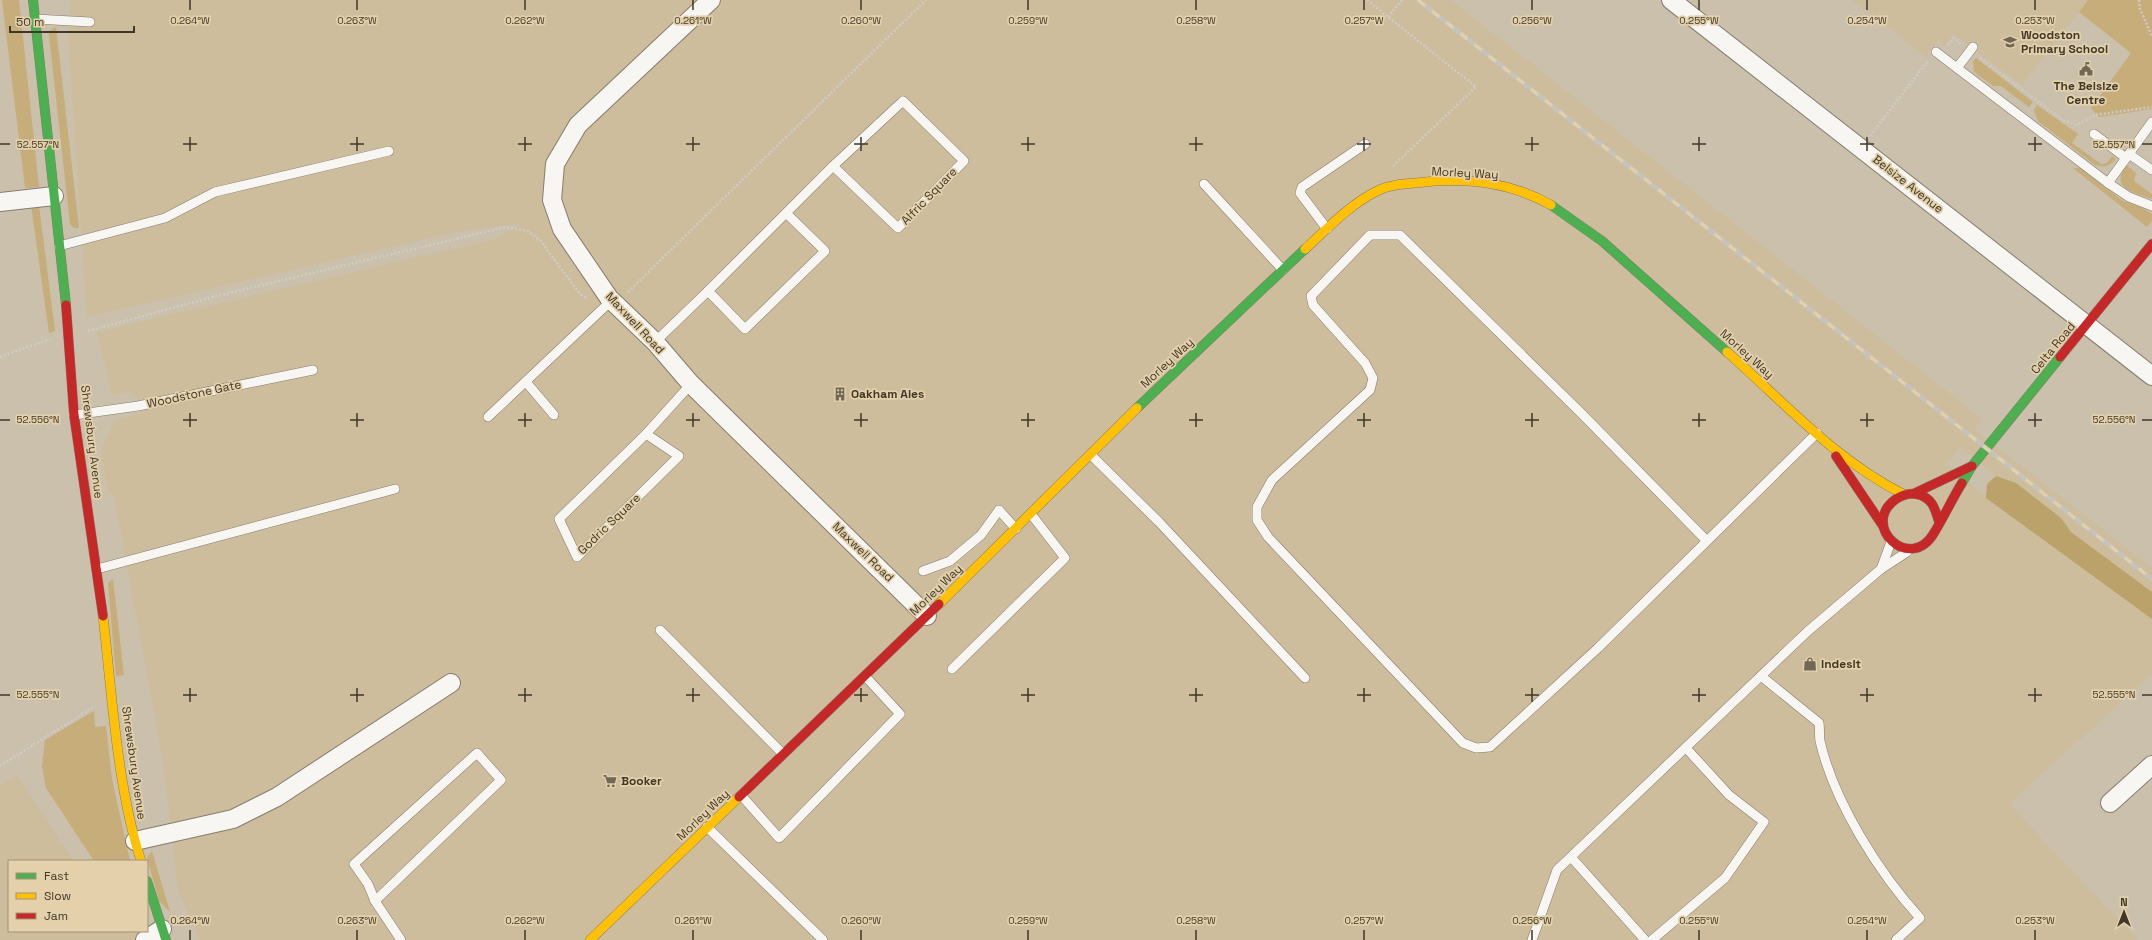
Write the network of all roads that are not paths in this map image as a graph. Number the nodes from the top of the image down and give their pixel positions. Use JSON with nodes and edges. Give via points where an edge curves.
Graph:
{"nodes":[{"id":1,"x":33,"y":0,"type":"edge"},
{"id":2,"x":711,"y":0,"type":"edge"},
{"id":3,"x":1671,"y":0,"type":"edge"},
{"id":4,"x":35,"y":19,"type":"junction"},
{"id":5,"x":90,"y":22,"type":"dead end"},
{"id":6,"x":1972,"y":49,"type":"road end"},
{"id":7,"x":1936,"y":52,"type":"road end"},
{"id":8,"x":1957,"y":68,"type":"junction"},
{"id":9,"x":2152,"y":122,"type":"edge"},
{"id":10,"x":2094,"y":134,"type":"dead end"},
{"id":11,"x":1365,"y":144,"type":"dead end"},
{"id":12,"x":389,"y":151,"type":"dead end"},
{"id":13,"x":2127,"y":156,"type":"junction"},
{"id":14,"x":833,"y":166,"type":"junction"},
{"id":15,"x":2152,"y":170,"type":"edge"},
{"id":16,"x":2108,"y":183,"type":"junction"},
{"id":17,"x":1204,"y":184,"type":"dead end"},
{"id":18,"x":54,"y":196,"type":"junction"},
{"id":19,"x":0,"y":202,"type":"edge"},
{"id":20,"x":2152,"y":206,"type":"edge"},
{"id":21,"x":786,"y":213,"type":"junction"},
{"id":22,"x":1327,"y":228,"type":"junction"},
{"id":23,"x":2152,"y":244,"type":"edge"},
{"id":24,"x":59,"y":246,"type":"junction"},
{"id":25,"x":1283,"y":270,"type":"junction"},
{"id":26,"x":708,"y":291,"type":"junction"},
{"id":27,"x":620,"y":296,"type":"junction"},
{"id":28,"x":2086,"y":325,"type":"junction"},
{"id":29,"x":654,"y":342,"type":"junction"},
{"id":30,"x":313,"y":370,"type":"dead end"},
{"id":31,"x":2152,"y":376,"type":"edge"},
{"id":32,"x":526,"y":382,"type":"junction"},
{"id":33,"x":691,"y":384,"type":"junction"},
{"id":34,"x":74,"y":415,"type":"junction"},
{"id":35,"x":554,"y":415,"type":"dead end"},
{"id":36,"x":488,"y":417,"type":"dead end"},
{"id":37,"x":1817,"y":433,"type":"junction"},
{"id":38,"x":646,"y":434,"type":"junction"},
{"id":39,"x":1827,"y":444,"type":"junction"},
{"id":40,"x":1091,"y":455,"type":"junction"},
{"id":41,"x":1972,"y":466,"type":"junction"},
{"id":42,"x":395,"y":490,"type":"dead end"},
{"id":43,"x":1915,"y":493,"type":"junction"},
{"id":44,"x":1903,"y":494,"type":"junction"},
{"id":45,"x":1031,"y":514,"type":"junction"},
{"id":46,"x":1940,"y":522,"type":"junction"},
{"id":47,"x":1884,"y":526,"type":"junction"},
{"id":48,"x":1016,"y":528,"type":"junction"},
{"id":49,"x":1707,"y":541,"type":"junction"},
{"id":50,"x":1891,"y":541,"type":"junction"},
{"id":51,"x":1914,"y":548,"type":"junction"},
{"id":52,"x":97,"y":569,"type":"junction"},
{"id":53,"x":1881,"y":569,"type":"junction"},
{"id":54,"x":923,"y":572,"type":"dead end"},
{"id":55,"x":928,"y":616,"type":"junction"},
{"id":56,"x":660,"y":630,"type":"dead end"},
{"id":57,"x":952,"y":669,"type":"dead end"},
{"id":58,"x":865,"y":676,"type":"junction"},
{"id":59,"x":1761,"y":676,"type":"junction"},
{"id":60,"x":1305,"y":678,"type":"dead end"},
{"id":61,"x":451,"y":684,"type":"dead end"},
{"id":62,"x":1686,"y":748,"type":"junction"},
{"id":63,"x":783,"y":754,"type":"junction"},
{"id":64,"x":2152,"y":765,"type":"edge"},
{"id":65,"x":741,"y":795,"type":"junction"},
{"id":66,"x":2110,"y":803,"type":"dead end"},
{"id":67,"x":707,"y":827,"type":"junction"},
{"id":68,"x":135,"y":841,"type":"junction"},
{"id":69,"x":1571,"y":857,"type":"junction"},
{"id":70,"x":141,"y":860,"type":"edge"},
{"id":71,"x":148,"y":884,"type":"edge"},
{"id":72,"x":375,"y":901,"type":"junction"},
{"id":73,"x":164,"y":935,"type":"edge"},
{"id":74,"x":145,"y":940,"type":"edge"},
{"id":75,"x":401,"y":940,"type":"edge"},
{"id":76,"x":590,"y":940,"type":"edge"},
{"id":77,"x":823,"y":940,"type":"edge"},
{"id":78,"x":1532,"y":940,"type":"edge"},
{"id":79,"x":1645,"y":940,"type":"edge"},
{"id":80,"x":1652,"y":940,"type":"edge"},
{"id":81,"x":1896,"y":940,"type":"edge"}],
"edges":[{"from":1,"to":4,"type":"street","name":"Shrewsbury Avenue"},
{"from":2,"to":27,"type":"street","name":"Maxwell Road","via":[[578,125],[554,164],[552,200],[562,229]]},
{"from":3,"to":28,"type":"street","name":"Belsize Avenue"},
{"from":4,"to":5,"type":"lane"},
{"from":4,"to":18,"type":"street","name":"Shrewsbury Avenue"},
{"from":6,"to":8,"type":"lane"},
{"from":7,"to":8,"type":"lane"},
{"from":8,"to":16,"type":"lane"},
{"from":9,"to":13,"type":"lane"},
{"from":10,"to":13,"type":"lane"},
{"from":11,"to":22,"type":"lane","via":[[1302,187],[1300,193]]},
{"from":12,"to":24,"type":"lane","via":[[215,192],[165,218]]},
{"from":13,"to":15,"type":"lane"},
{"from":13,"to":16,"type":"lane"},
{"from":14,"to":14,"type":"lane","name":"Alfric Square","via":[[904,101],[964,161],[898,228]]},
{"from":14,"to":21,"type":"lane","name":"Alfric Square"},
{"from":16,"to":20,"type":"lane","via":[[2129,197]]},
{"from":17,"to":25,"type":"lane"},
{"from":18,"to":19,"type":"street"},
{"from":18,"to":24,"type":"street","name":"Shrewsbury Avenue"},
{"from":21,"to":26,"type":"lane","name":"Alfric Square"},
{"from":21,"to":26,"type":"lane","via":[[825,251],[745,329]]},
{"from":22,"to":25,"type":"street","name":"Morley Way"},
{"from":22,"to":37,"type":"street","name":"Morley Way","via":[[1352,205],[1386,188],[1413,183],[1478,183],[1510,187],[1537,197],[1598,237]]},
{"from":23,"to":28,"type":"street","name":"Celta Road"},
{"from":24,"to":34,"type":"street","name":"Shrewsbury Avenue"},
{"from":25,"to":40,"type":"street","name":"Morley Way","via":[[1147,398]]},
{"from":26,"to":29,"type":"lane","name":"Alfric Square"},
{"from":27,"to":29,"type":"street","name":"Maxwell Road"},
{"from":27,"to":32,"type":"lane"},
{"from":28,"to":31,"type":"street","name":"Belsize Avenue"},
{"from":28,"to":41,"type":"street","name":"Celta Road"},
{"from":29,"to":33,"type":"street","name":"Maxwell Road"},
{"from":30,"to":34,"type":"lane","name":"Woodstone Gate","via":[[138,406]]},
{"from":32,"to":35,"type":"lane"},
{"from":32,"to":36,"type":"lane"},
{"from":33,"to":38,"type":"lane","name":"Godric Square"},
{"from":33,"to":55,"type":"street","name":"Maxwell Road"},
{"from":34,"to":52,"type":"street","name":"Shrewsbury Avenue"},
{"from":37,"to":39,"type":"street","name":"Morley Way"},
{"from":37,"to":49,"type":"lane"},
{"from":38,"to":38,"type":"lane","name":"Godric Square","via":[[678,456],[576,557],[559,519]]},
{"from":39,"to":44,"type":"street","name":"Morley Way","via":[[1890,488]]},
{"from":39,"to":47,"type":"street","name":"Morley Way"},
{"from":40,"to":45,"type":"street","name":"Morley Way"},
{"from":40,"to":60,"type":"lane","via":[[1159,522]]},
{"from":41,"to":43,"type":"street","name":"Celta Road"},
{"from":41,"to":46,"type":"street","name":"Celta Road"},
{"from":42,"to":52,"type":"lane"},
{"from":43,"to":44,"type":"street"},
{"from":43,"to":46,"type":"street","via":[[1925,496],[1935,506]]},
{"from":44,"to":47,"type":"street","via":[[1887,507]]},
{"from":45,"to":48,"type":"street","name":"Morley Way"},
{"from":45,"to":57,"type":"lane","via":[[1065,558]]},
{"from":46,"to":51,"type":"street","via":[[1932,540],[1920,548]]},
{"from":47,"to":50,"type":"street"},
{"from":48,"to":54,"type":"lane","via":[[999,510],[981,535],[950,561]]},
{"from":48,"to":55,"type":"street","name":"Morley Way"},
{"from":49,"to":49,"type":"lane","via":[[1598,648],[1490,747],[1476,748],[1463,744],[1268,537],[1257,520],[1257,507],[1272,480],[1370,390],[1373,378],[1365,363],[1313,305],[1311,296],[1370,235],[1400,235]]},
{"from":50,"to":51,"type":"street","via":[[1899,546]]},
{"from":50,"to":53,"type":"lane"},
{"from":51,"to":53,"type":"lane"},
{"from":52,"to":68,"type":"street","name":"Shrewsbury Avenue","via":[[119,750]]},
{"from":53,"to":59,"type":"lane","via":[[1808,631]]},
{"from":55,"to":58,"type":"street","name":"Morley Way"},
{"from":56,"to":63,"type":"lane"},
{"from":58,"to":63,"type":"street","name":"Morley Way"},
{"from":58,"to":65,"type":"lane","via":[[900,714],[779,838]]},
{"from":59,"to":62,"type":"lane"},
{"from":59,"to":81,"type":"lane","via":[[1819,723],[1820,740],[1834,783],[1868,849],[1896,891],[1920,918]]},
{"from":61,"to":68,"type":"street","via":[[271,800],[234,819]]},
{"from":62,"to":69,"type":"lane"},
{"from":62,"to":80,"type":"lane","via":[[1729,795],[1764,822],[1725,878]]},
{"from":63,"to":65,"type":"street","name":"Morley Way"},
{"from":64,"to":66,"type":"street"},
{"from":65,"to":67,"type":"street","name":"Morley Way"},
{"from":67,"to":76,"type":"street","name":"Morley Way"},
{"from":67,"to":77,"type":"lane"},
{"from":68,"to":70,"type":"street","name":"Shrewsbury Avenue"},
{"from":69,"to":78,"type":"lane","via":[[1556,870]]},
{"from":69,"to":79,"type":"lane"},
{"from":71,"to":73,"type":"street"},
{"from":72,"to":72,"type":"lane","via":[[368,884],[354,864],[476,753],[500,780]]},
{"from":72,"to":75,"type":"lane"},
{"from":73,"to":74,"type":"street"}]}
